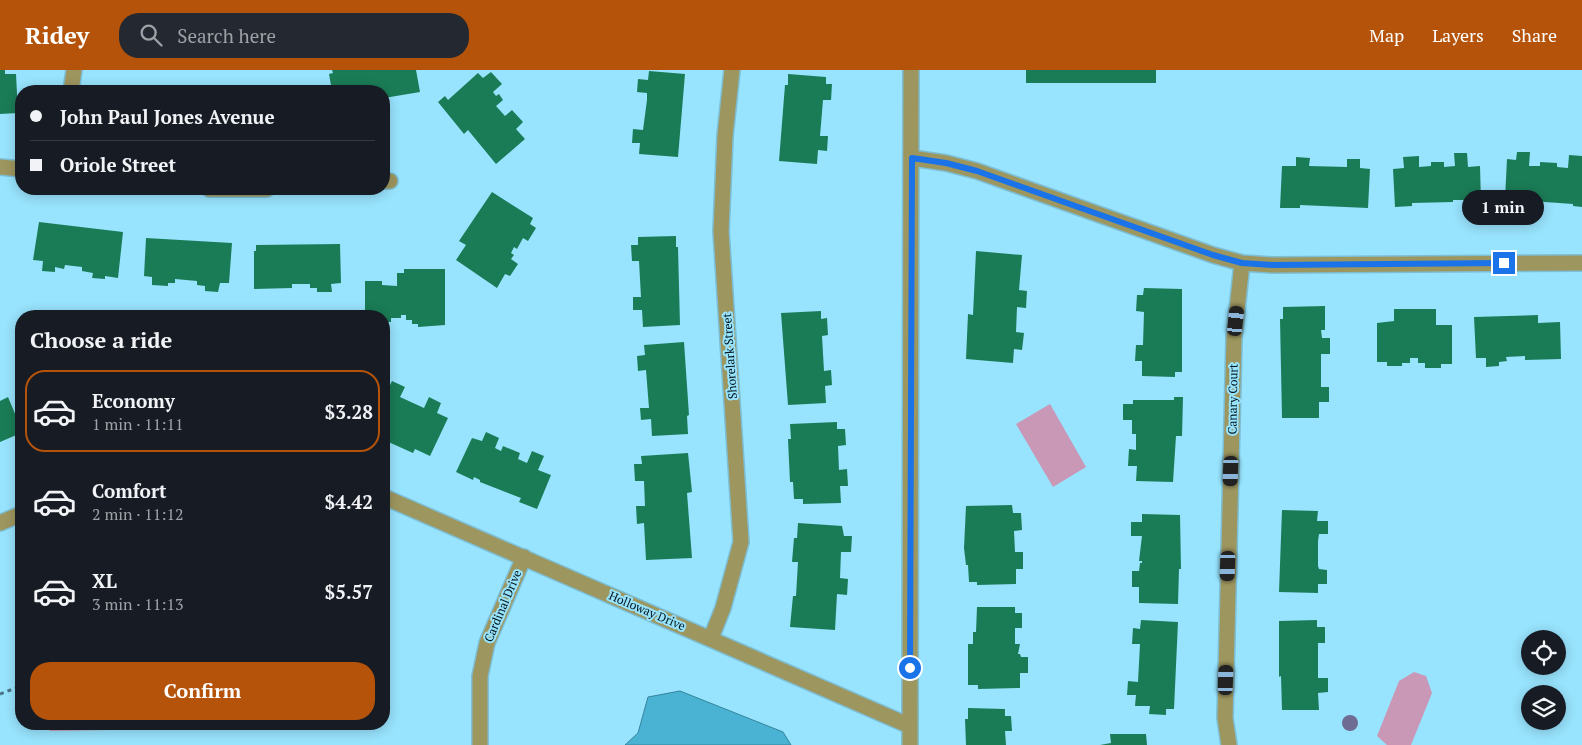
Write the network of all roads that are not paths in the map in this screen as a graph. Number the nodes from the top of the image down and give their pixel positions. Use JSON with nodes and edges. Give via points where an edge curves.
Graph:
{"nodes":[{"id":1,"x":74,"y":70,"type":"edge"},
{"id":2,"x":732,"y":70,"type":"edge"},
{"id":3,"x":911,"y":70,"type":"edge"},
{"id":4,"x":72,"y":85,"type":"edge"},
{"id":5,"x":912,"y":158,"type":"junction"},
{"id":6,"x":0,"y":167,"type":"edge"},
{"id":7,"x":15,"y":168,"type":"edge"},
{"id":8,"x":1242,"y":263,"type":"junction"},
{"id":9,"x":1582,"y":263,"type":"edge"},
{"id":10,"x":390,"y":500,"type":"edge"},
{"id":11,"x":15,"y":516,"type":"edge"},
{"id":12,"x":0,"y":522,"type":"edge"},
{"id":13,"x":524,"y":557,"type":"junction"},
{"id":14,"x":710,"y":638,"type":"junction"},
{"id":15,"x":910,"y":726,"type":"junction"},
{"id":16,"x":480,"y":745,"type":"edge"},
{"id":17,"x":910,"y":745,"type":"edge"},
{"id":18,"x":1229,"y":745,"type":"edge"}],
"edges":[{"from":1,"to":4,"type":"street"},
{"from":2,"to":14,"type":"street","name":"Shorelark Street","via":[[721,231],[740,542],[723,608]]},
{"from":3,"to":5,"type":"street"},
{"from":5,"to":8,"type":"street","via":[[977,171]]},
{"from":5,"to":15,"type":"street"},
{"from":6,"to":7,"type":"street"},
{"from":8,"to":9,"type":"street"},
{"from":8,"to":18,"type":"street","name":"Canary Court","via":[[1233,367],[1225,718]]},
{"from":10,"to":13,"type":"street","name":"Holloway Drive"},
{"from":11,"to":12,"type":"street"},
{"from":13,"to":14,"type":"street","name":"Holloway Drive"},
{"from":13,"to":16,"type":"street","name":"Cardinal Drive","via":[[486,643],[480,676]]},
{"from":14,"to":15,"type":"street","name":"Holloway Drive"},
{"from":15,"to":17,"type":"street"}]}
